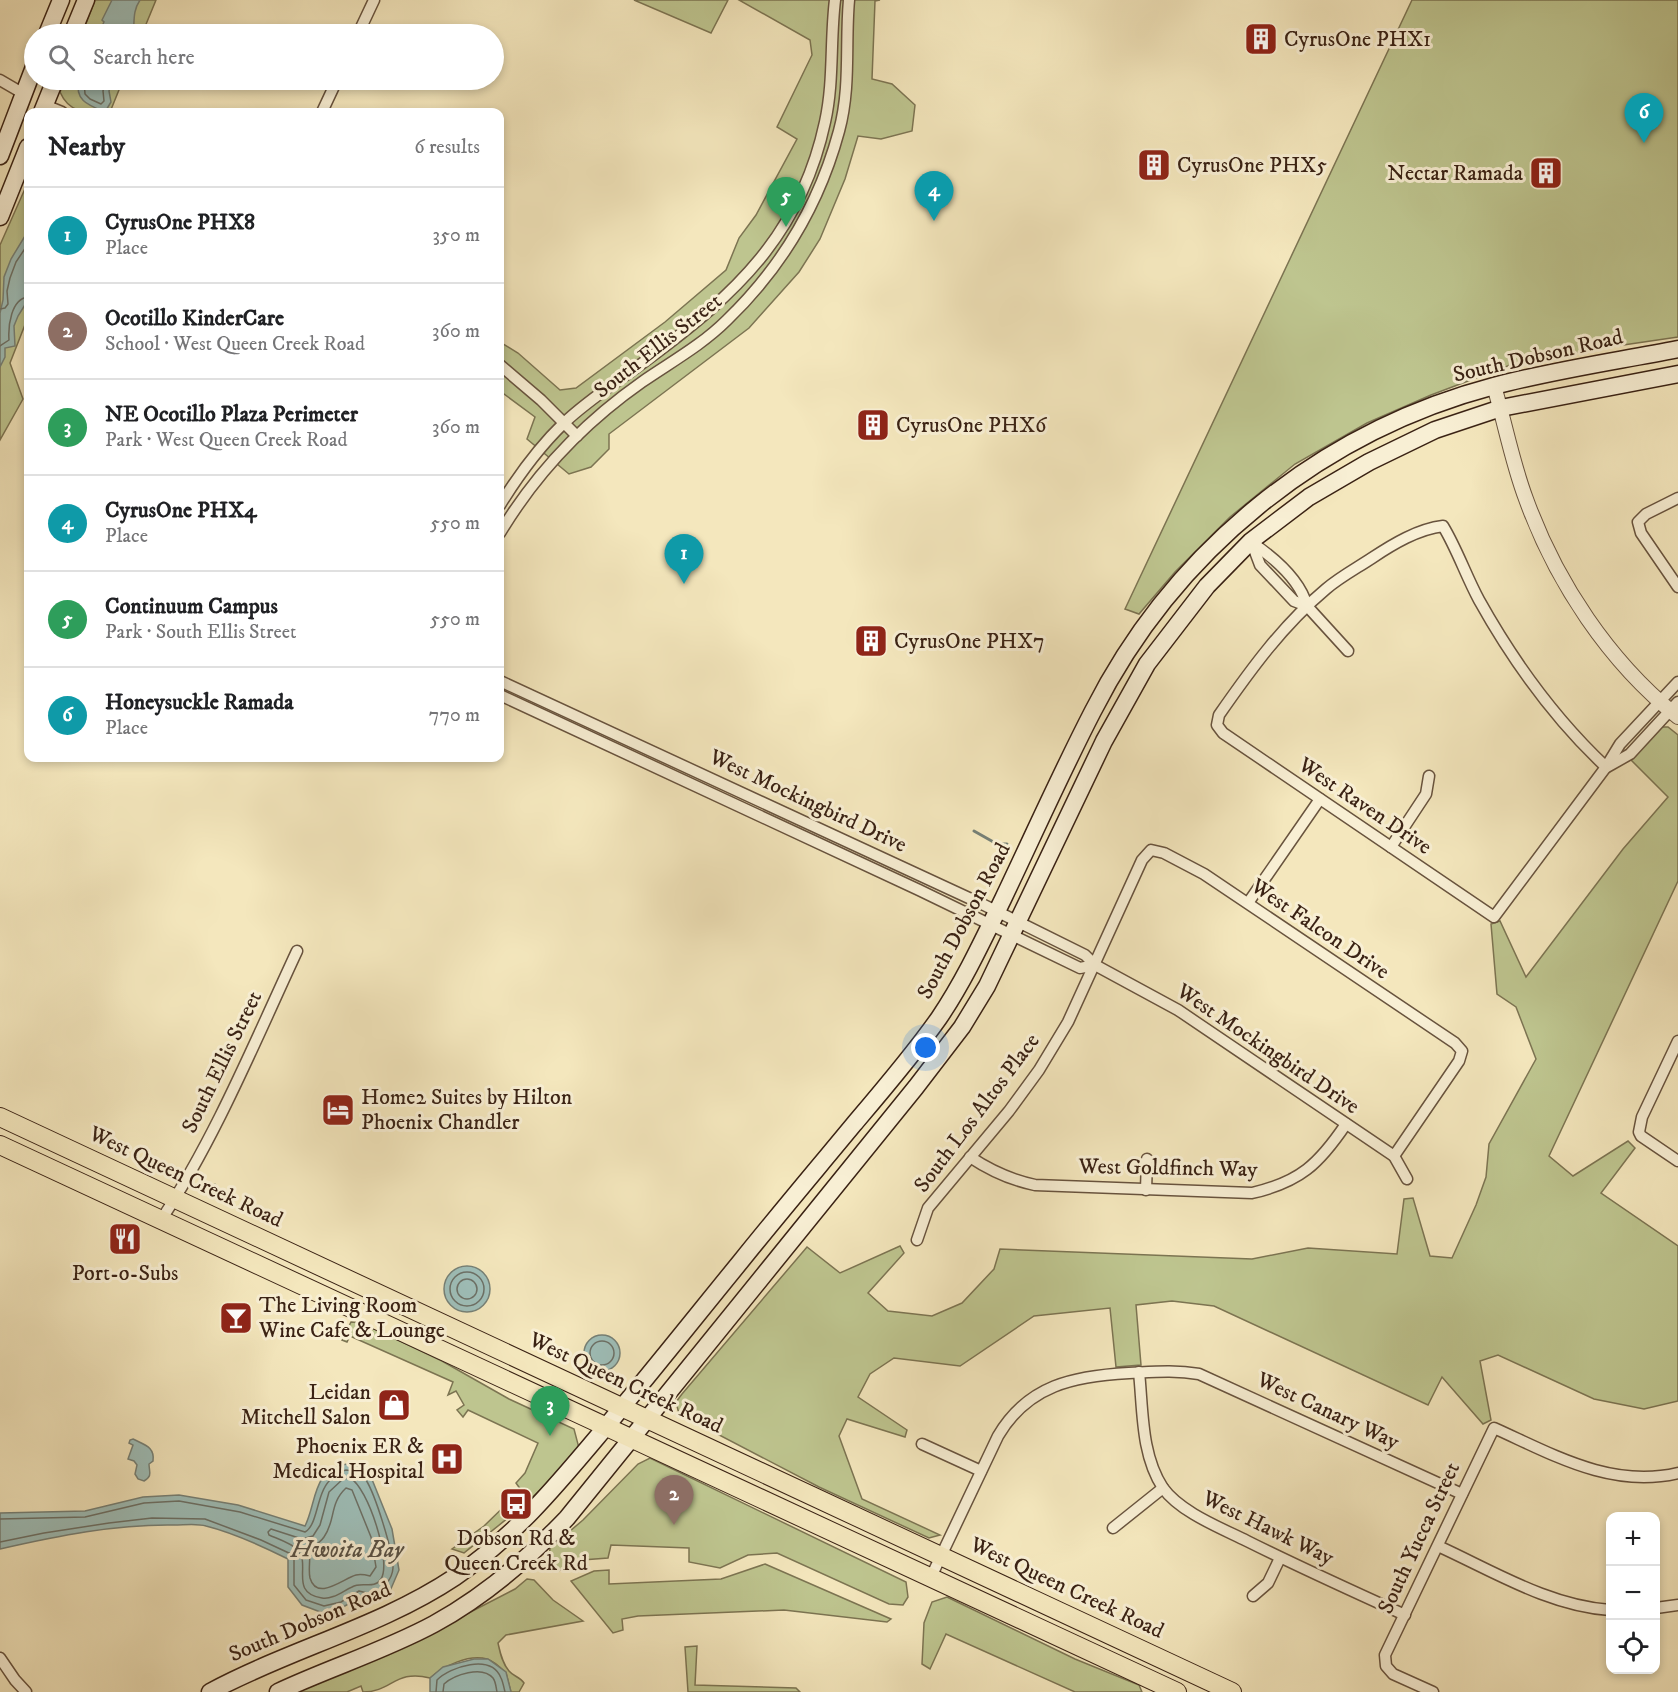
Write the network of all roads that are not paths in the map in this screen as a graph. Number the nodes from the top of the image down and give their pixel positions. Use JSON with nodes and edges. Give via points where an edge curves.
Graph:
{"nodes":[{"id":1,"x":61,"y":0,"type":"edge"},
{"id":2,"x":86,"y":0,"type":"edge"},
{"id":3,"x":374,"y":0,"type":"edge"},
{"id":4,"x":835,"y":0,"type":"edge"},
{"id":5,"x":849,"y":0,"type":"edge"},
{"id":6,"x":51,"y":24,"type":"edge"},
{"id":7,"x":76,"y":24,"type":"edge"},
{"id":8,"x":363,"y":24,"type":"edge"},
{"id":9,"x":0,"y":80,"type":"edge"},
{"id":10,"x":25,"y":90,"type":"edge"},
{"id":11,"x":51,"y":90,"type":"edge"},
{"id":12,"x":332,"y":90,"type":"edge"},
{"id":13,"x":24,"y":94,"type":"junction"},
{"id":14,"x":43,"y":108,"type":"edge"},
{"id":15,"x":44,"y":108,"type":"edge"},
{"id":16,"x":324,"y":108,"type":"edge"},
{"id":17,"x":0,"y":156,"type":"edge"},
{"id":18,"x":24,"y":157,"type":"edge"},
{"id":19,"x":0,"y":217,"type":"edge"},
{"id":20,"x":1678,"y":349,"type":"edge"},
{"id":21,"x":504,"y":368,"type":"edge"},
{"id":22,"x":1678,"y":374,"type":"edge"},
{"id":23,"x":1494,"y":386,"type":"junction"},
{"id":24,"x":1501,"y":408,"type":"junction"},
{"id":25,"x":564,"y":423,"type":"junction"},
{"id":26,"x":577,"y":436,"type":"junction"},
{"id":27,"x":1678,"y":498,"type":"edge"},
{"id":28,"x":504,"y":499,"type":"edge"},
{"id":29,"x":504,"y":527,"type":"edge"},
{"id":30,"x":1251,"y":541,"type":"junction"},
{"id":31,"x":1678,"y":587,"type":"edge"},
{"id":32,"x":1307,"y":606,"type":"junction"},
{"id":33,"x":1348,"y":651,"type":"dead end"},
{"id":34,"x":1678,"y":682,"type":"edge"},
{"id":35,"x":504,"y":683,"type":"edge"},
{"id":36,"x":504,"y":697,"type":"edge"},
{"id":37,"x":1671,"y":708,"type":"edge"},
{"id":38,"x":687,"y":767,"type":"junction"},
{"id":39,"x":1606,"y":767,"type":"junction"},
{"id":40,"x":1429,"y":776,"type":"dead end"},
{"id":41,"x":681,"y":779,"type":"junction"},
{"id":42,"x":1320,"y":799,"type":"junction"},
{"id":43,"x":1391,"y":847,"type":"junction"},
{"id":44,"x":1151,"y":850,"type":"joint"},
{"id":45,"x":1248,"y":903,"type":"junction"},
{"id":46,"x":994,"y":918,"type":"junction"},
{"id":47,"x":1015,"y":929,"type":"junction"},
{"id":48,"x":297,"y":951,"type":"dead end"},
{"id":49,"x":1095,"y":965,"type":"junction"},
{"id":50,"x":1678,"y":1041,"type":"edge"},
{"id":51,"x":0,"y":1117,"type":"edge"},
{"id":52,"x":1346,"y":1124,"type":"junction"},
{"id":53,"x":0,"y":1145,"type":"edge"},
{"id":54,"x":1394,"y":1156,"type":"junction"},
{"id":55,"x":970,"y":1157,"type":"junction"},
{"id":56,"x":1147,"y":1159,"type":"dead end"},
{"id":57,"x":1678,"y":1161,"type":"edge"},
{"id":58,"x":1407,"y":1179,"type":"dead end"},
{"id":59,"x":1146,"y":1190,"type":"junction"},
{"id":60,"x":176,"y":1198,"type":"junction"},
{"id":61,"x":161,"y":1220,"type":"junction"},
{"id":62,"x":917,"y":1240,"type":"dead end"},
{"id":63,"x":1139,"y":1372,"type":"junction"},
{"id":64,"x":622,"y":1408,"type":"junction"},
{"id":65,"x":648,"y":1419,"type":"junction"},
{"id":66,"x":606,"y":1426,"type":"junction"},
{"id":67,"x":633,"y":1437,"type":"junction"},
{"id":68,"x":922,"y":1444,"type":"dead end"},
{"id":69,"x":981,"y":1470,"type":"junction"},
{"id":70,"x":1678,"y":1473,"type":"edge"},
{"id":71,"x":1163,"y":1488,"type":"junction"},
{"id":72,"x":1462,"y":1494,"type":"junction"},
{"id":73,"x":1113,"y":1528,"type":"dead end"},
{"id":74,"x":1438,"y":1546,"type":"junction"},
{"id":75,"x":940,"y":1556,"type":"junction"},
{"id":76,"x":1280,"y":1558,"type":"junction"},
{"id":77,"x":930,"y":1576,"type":"junction"},
{"id":78,"x":1253,"y":1596,"type":"dead end"},
{"id":79,"x":1678,"y":1605,"type":"edge"},
{"id":80,"x":1660,"y":1607,"type":"edge"},
{"id":81,"x":1606,"y":1609,"type":"edge"},
{"id":82,"x":1405,"y":1615,"type":"junction"},
{"id":83,"x":0,"y":1658,"type":"edge"},
{"id":84,"x":1169,"y":1688,"type":"edge"},
{"id":85,"x":26,"y":1692,"type":"edge"},
{"id":86,"x":210,"y":1692,"type":"edge"},
{"id":87,"x":278,"y":1692,"type":"edge"},
{"id":88,"x":1209,"y":1692,"type":"edge"},
{"id":89,"x":1232,"y":1692,"type":"edge"},
{"id":90,"x":1433,"y":1692,"type":"edge"}],
"edges":[{"from":1,"to":6,"type":"main road"},
{"from":2,"to":7,"type":"main road"},
{"from":3,"to":8,"type":"street"},
{"from":4,"to":25,"type":"street","name":"South Ellis Street","via":[[832,75],[825,122],[808,179],[775,241],[713,308]]},
{"from":5,"to":26,"type":"street","name":"South Ellis Street","via":[[845,101],[839,132],[806,218],[788,249],[726,321],[641,382]]},
{"from":9,"to":13,"type":"street"},
{"from":10,"to":13,"type":"main road"},
{"from":11,"to":15,"type":"main road"},
{"from":12,"to":16,"type":"street"},
{"from":13,"to":14,"type":"main road"},
{"from":13,"to":17,"type":"main road"},
{"from":18,"to":19,"type":"main road"},
{"from":20,"to":23,"type":"main road","name":"South Dobson Road"},
{"from":21,"to":25,"type":"street"},
{"from":22,"to":24,"type":"main road","name":"South Dobson Road"},
{"from":23,"to":24,"type":"street"},
{"from":23,"to":46,"type":"main road","name":"South Dobson Road","via":[[1437,404],[1341,448],[1241,519],[1189,569],[1130,646],[1104,689]]},
{"from":24,"to":30,"type":"main road","name":"South Dobson Road","via":[[1435,430],[1369,462],[1309,497]]},
{"from":24,"to":37,"type":"street","via":[[1526,499],[1577,602],[1611,650]]},
{"from":25,"to":26,"type":"street"},
{"from":25,"to":28,"type":"street","name":"South Ellis Street"},
{"from":26,"to":29,"type":"street","name":"South Ellis Street","via":[[529,490]]},
{"from":27,"to":31,"type":"street","via":[[1638,522],[1641,533]]},
{"from":30,"to":32,"type":"street","via":[[1271,556],[1303,592]]},
{"from":30,"to":47,"type":"main road","name":"South Dobson Road","via":[[1207,586],[1146,664],[1104,741]]},
{"from":32,"to":33,"type":"street"},
{"from":32,"to":39,"type":"street","via":[[1385,549],[1428,527],[1443,526],[1500,638],[1545,701]]},
{"from":32,"to":42,"type":"street","name":"West Raven Drive","via":[[1257,661],[1219,715],[1218,725],[1223,733]]},
{"from":34,"to":37,"type":"street"},
{"from":35,"to":38,"type":"street","name":"West Mockingbird Drive"},
{"from":36,"to":41,"type":"street","name":"West Mockingbird Drive"},
{"from":37,"to":39,"type":"street","via":[[1630,754]]},
{"from":38,"to":41,"type":"street"},
{"from":38,"to":46,"type":"street","name":"West Mockingbird Drive"},
{"from":39,"to":43,"type":"street","name":"West Raven Drive","via":[[1494,917]]},
{"from":40,"to":43,"type":"street","via":[[1426,794]]},
{"from":41,"to":46,"type":"street","name":"West Mockingbird Drive"},
{"from":42,"to":43,"type":"street","name":"West Raven Drive"},
{"from":42,"to":45,"type":"street"},
{"from":44,"to":45,"type":"street","name":"West Falcon Drive","via":[[1204,874]]},
{"from":44,"to":49,"type":"street","name":"South Los Altos Place","via":[[1142,860]]},
{"from":45,"to":54,"type":"street","name":"West Falcon Drive","via":[[1462,1050],[1459,1061]]},
{"from":46,"to":47,"type":"street","name":"West Mockingbird Drive"},
{"from":46,"to":64,"type":"main road","name":"South Dobson Road","via":[[958,988],[928,1033]]},
{"from":47,"to":49,"type":"street","name":"West Mockingbird Drive","via":[[1080,968]]},
{"from":47,"to":65,"type":"main road","name":"South Dobson Road","via":[[974,1009],[947,1047]]},
{"from":48,"to":60,"type":"street","name":"South Ellis Street"},
{"from":49,"to":52,"type":"street","name":"West Mockingbird Drive","via":[[1178,1010]]},
{"from":49,"to":55,"type":"street","name":"South Los Altos Place","via":[[1039,1070]]},
{"from":50,"to":57,"type":"street","via":[[1642,1117],[1639,1132]]},
{"from":51,"to":60,"type":"main road","name":"West Queen Creek Road"},
{"from":52,"to":54,"type":"street","name":"West Mockingbird Drive"},
{"from":52,"to":59,"type":"street","name":"West Goldfinch Way","via":[[1310,1167],[1273,1188],[1238,1194]]},
{"from":53,"to":61,"type":"main road","name":"West Queen Creek Road"},
{"from":54,"to":58,"type":"street","name":"West Mockingbird Drive"},
{"from":55,"to":59,"type":"street","name":"West Goldfinch Way","via":[[1012,1180],[1035,1185]]},
{"from":55,"to":62,"type":"street","name":"South Los Altos Place","via":[[928,1208]]},
{"from":56,"to":59,"type":"street"},
{"from":60,"to":61,"type":"street","name":"South Ellis Street"},
{"from":60,"to":64,"type":"main road","name":"West Queen Creek Road"},
{"from":61,"to":66,"type":"main road","name":"West Queen Creek Road"},
{"from":63,"to":69,"type":"street","name":"West Canary Way","via":[[1084,1377],[1039,1393],[1008,1418]]},
{"from":63,"to":71,"type":"street","name":"West Hawk Way","via":[[1147,1446]]},
{"from":63,"to":72,"type":"street","name":"West Canary Way","via":[[1175,1370],[1199,1374]]},
{"from":64,"to":65,"type":"main road","name":"West Queen Creek Road"},
{"from":64,"to":66,"type":"main road","name":"South Dobson Road"},
{"from":65,"to":67,"type":"main road","name":"South Dobson Road"},
{"from":65,"to":75,"type":"main road","name":"West Queen Creek Road"},
{"from":66,"to":67,"type":"main road","name":"West Queen Creek Road"},
{"from":66,"to":86,"type":"main road","name":"South Dobson Road","via":[[543,1503],[455,1577],[403,1607]]},
{"from":67,"to":77,"type":"main road","name":"West Queen Creek Road"},
{"from":67,"to":87,"type":"main road","name":"South Dobson Road","via":[[538,1549],[483,1594],[402,1640]]},
{"from":68,"to":69,"type":"street"},
{"from":69,"to":75,"type":"street","name":"West Canary Way"},
{"from":70,"to":72,"type":"street","name":"South Yucca Street","via":[[1628,1477],[1579,1467],[1494,1428]]},
{"from":71,"to":73,"type":"street"},
{"from":71,"to":76,"type":"street","name":"West Hawk Way","via":[[1188,1510]]},
{"from":72,"to":74,"type":"street","name":"South Yucca Street"},
{"from":74,"to":81,"type":"street","via":[[1539,1593],[1575,1605]]},
{"from":74,"to":82,"type":"street","name":"South Yucca Street"},
{"from":75,"to":77,"type":"street","name":"West Canary Way"},
{"from":75,"to":89,"type":"main road","name":"West Queen Creek Road"},
{"from":76,"to":78,"type":"street","via":[[1268,1583]]},
{"from":76,"to":82,"type":"street","name":"West Hawk Way"},
{"from":77,"to":84,"type":"main road","name":"West Queen Creek Road"},
{"from":79,"to":80,"type":"street"},
{"from":82,"to":90,"type":"street","name":"South Yucca Street","via":[[1385,1655],[1386,1666],[1393,1674]]},
{"from":83,"to":85,"type":"street"},
{"from":84,"to":88,"type":"main road","via":[[1175,1680],[1183,1680]]}]}
